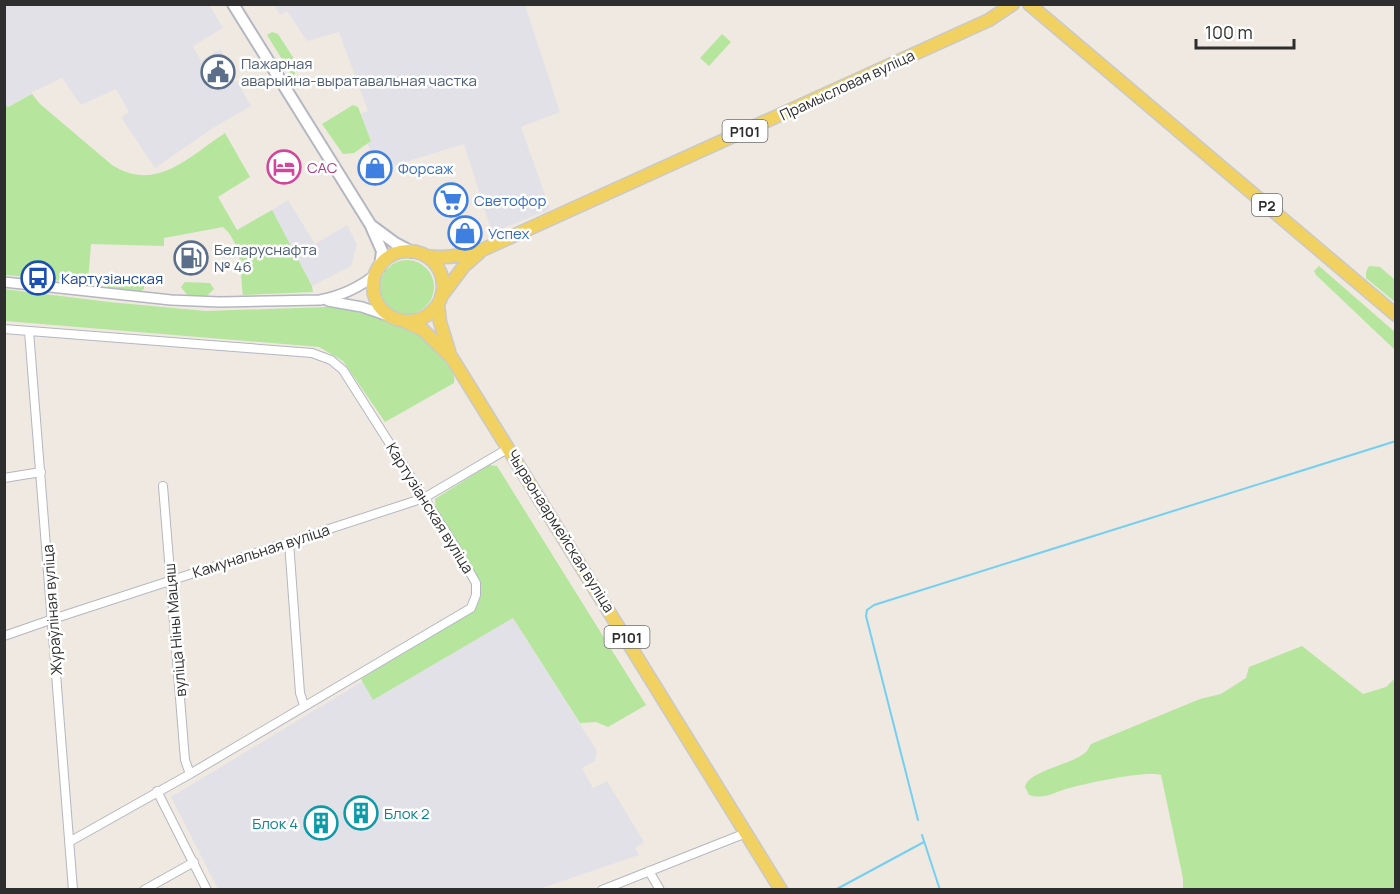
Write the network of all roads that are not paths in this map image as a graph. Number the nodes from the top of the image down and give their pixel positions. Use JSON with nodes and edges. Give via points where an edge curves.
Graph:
{"nodes":[{"id":1,"x":233,"y":4,"type":"edge"},
{"id":2,"x":1013,"y":4,"type":"edge"},
{"id":3,"x":1029,"y":4,"type":"edge"},
{"id":4,"x":1002,"y":9,"type":"edge"},
{"id":5,"x":370,"y":224,"type":"junction"},
{"id":6,"x":482,"y":250,"type":"junction"},
{"id":7,"x":412,"y":252,"type":"junction"},
{"id":8,"x":426,"y":256,"type":"junction"},
{"id":9,"x":378,"y":271,"type":"junction"},
{"id":10,"x":4,"y":282,"type":"edge"},
{"id":11,"x":440,"y":299,"type":"junction"},
{"id":12,"x":320,"y":300,"type":"junction"},
{"id":13,"x":1395,"y":315,"type":"edge"},
{"id":14,"x":391,"y":317,"type":"junction"},
{"id":15,"x":404,"y":321,"type":"junction"},
{"id":16,"x":4,"y":329,"type":"edge"},
{"id":17,"x":29,"y":331,"type":"junction"},
{"id":18,"x":452,"y":358,"type":"junction"},
{"id":19,"x":509,"y":448,"type":"junction"},
{"id":20,"x":41,"y":472,"type":"junction"},
{"id":21,"x":4,"y":477,"type":"edge"},
{"id":22,"x":163,"y":486,"type":"dead end"},
{"id":23,"x":424,"y":498,"type":"junction"},
{"id":24,"x":289,"y":542,"type":"junction"},
{"id":25,"x":171,"y":580,"type":"junction"},
{"id":26,"x":53,"y":619,"type":"junction"},
{"id":27,"x":4,"y":636,"type":"edge"},
{"id":28,"x":304,"y":705,"type":"junction"},
{"id":29,"x":190,"y":774,"type":"junction"},
{"id":30,"x":157,"y":791,"type":"junction"},
{"id":31,"x":746,"y":833,"type":"junction"},
{"id":32,"x":69,"y":842,"type":"junction"},
{"id":33,"x":194,"y":862,"type":"junction"},
{"id":34,"x":649,"y":871,"type":"junction"},
{"id":35,"x":74,"y":890,"type":"edge"},
{"id":36,"x":144,"y":890,"type":"edge"},
{"id":37,"x":207,"y":890,"type":"edge"},
{"id":38,"x":602,"y":890,"type":"edge"},
{"id":39,"x":660,"y":890,"type":"edge"},
{"id":40,"x":782,"y":890,"type":"edge"}],
"edges":[{"from":1,"to":5,"type":"main road"},
{"from":2,"to":4,"type":"main road","name":"Прамысловая вуліца","number":"Р101"},
{"from":3,"to":13,"type":"main road","number":"Р2"},
{"from":4,"to":6,"type":"main road","name":"Прамысловая вуліца","number":"Р101","via":[[845,86]]},
{"from":5,"to":7,"type":"main road"},
{"from":5,"to":9,"type":"main road","via":[[382,251]]},
{"from":6,"to":8,"type":"main road","name":"Прамысловая вуліца","number":"Р101","via":[[454,257]]},
{"from":6,"to":11,"type":"main road","name":"Прамысловая вуліца","number":"Р101","via":[[464,266]]},
{"from":7,"to":8,"type":"main road","number":"Р101"},
{"from":7,"to":9,"type":"main road","via":[[394,255]]},
{"from":8,"to":11,"type":"main road","number":"Р101","via":[[440,272]]},
{"from":9,"to":12,"type":"street","via":[[347,292]]},
{"from":9,"to":14,"type":"main road","via":[[376,298]]},
{"from":10,"to":12,"type":"street","via":[[171,300]]},
{"from":11,"to":15,"type":"main road","number":"Р101","via":[[429,315]]},
{"from":11,"to":18,"type":"main road","name":"Чырвонаармейская вуліца","number":"Р101","via":[[440,322]]},
{"from":12,"to":14,"type":"street"},
{"from":14,"to":15,"type":"main road","number":"Р101"},
{"from":15,"to":18,"type":"main road","name":"Чырвонаармейская вуліца","number":"Р101","via":[[423,330]]},
{"from":16,"to":17,"type":"street","name":"Картузіанская вуліца"},
{"from":17,"to":20,"type":"street","name":"Жураўліная вуліца"},
{"from":17,"to":23,"type":"street","name":"Картузіанская вуліца","via":[[312,353],[331,360],[343,370]]},
{"from":18,"to":19,"type":"main road","name":"Чырвонаармейская вуліца","number":"Р101"},
{"from":19,"to":23,"type":"street","name":"Камунальная вуліца"},
{"from":19,"to":31,"type":"main road","name":"Чырвонаармейская вуліца","number":"Р101"},
{"from":20,"to":21,"type":"street"},
{"from":20,"to":26,"type":"street","name":"Жураўліная вуліца"},
{"from":22,"to":25,"type":"street","name":"вуліца Ніны Мацяш"},
{"from":23,"to":24,"type":"street","name":"Камунальная вуліца"},
{"from":23,"to":28,"type":"street","name":"Картузіанская вуліца","via":[[476,583],[477,595],[471,608]]},
{"from":24,"to":25,"type":"street","name":"Камунальная вуліца"},
{"from":24,"to":28,"type":"street"},
{"from":25,"to":26,"type":"street","name":"Камунальная вуліца"},
{"from":25,"to":29,"type":"street","name":"вуліца Ніны Мацяш","via":[[185,760]]},
{"from":26,"to":27,"type":"street","name":"Камунальная вуліца"},
{"from":26,"to":32,"type":"street","name":"Жураўліная вуліца"},
{"from":28,"to":29,"type":"street","name":"Картузіанская вуліца"},
{"from":29,"to":30,"type":"street","name":"Картузіанская вуліца"},
{"from":30,"to":32,"type":"street","name":"Картузіанская вуліца"},
{"from":30,"to":33,"type":"street"},
{"from":31,"to":34,"type":"street"},
{"from":31,"to":40,"type":"main road","name":"Чырвонаармейская вуліца","number":"Р101"},
{"from":32,"to":35,"type":"street","name":"Жураўліная вуліца"},
{"from":33,"to":36,"type":"street"},
{"from":33,"to":37,"type":"street"},
{"from":34,"to":38,"type":"street"},
{"from":34,"to":39,"type":"street"}]}
